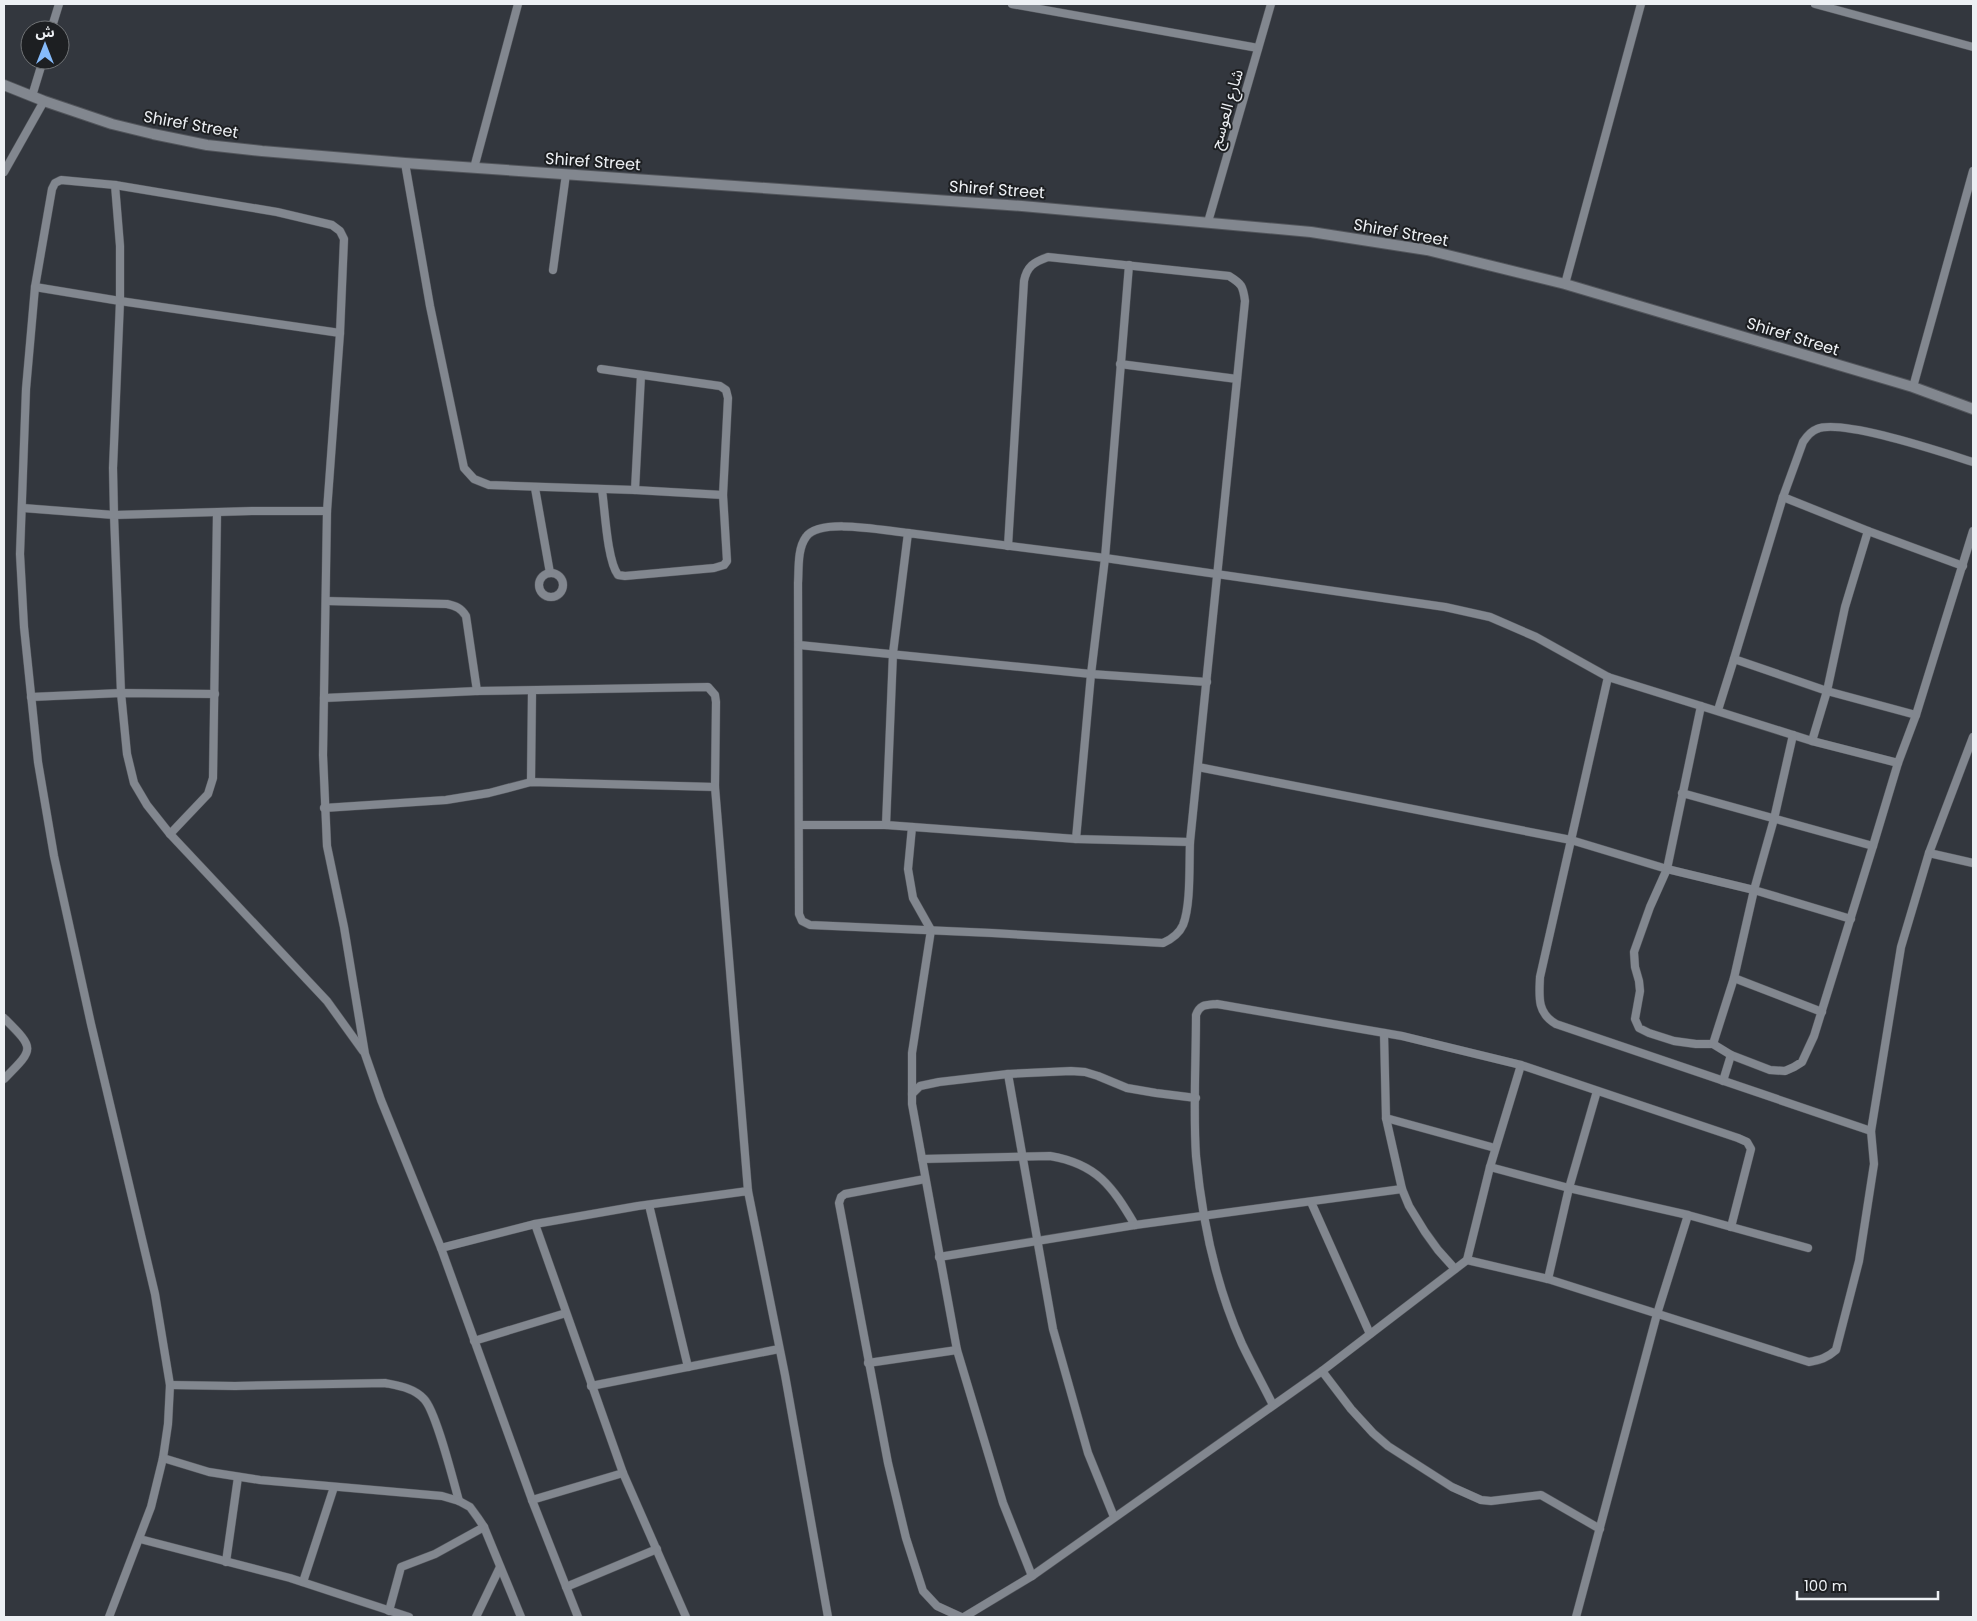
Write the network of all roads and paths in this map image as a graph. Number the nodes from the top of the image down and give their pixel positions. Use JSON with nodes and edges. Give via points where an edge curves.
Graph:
{"nodes":[{"id":1,"x":59,"y":4,"type":"edge"},
{"id":2,"x":518,"y":4,"type":"edge"},
{"id":3,"x":1012,"y":4,"type":"edge"},
{"id":4,"x":1271,"y":4,"type":"edge"},
{"id":5,"x":1641,"y":4,"type":"edge"},
{"id":6,"x":1815,"y":4,"type":"edge"},
{"id":7,"x":54,"y":20,"type":"edge"},
{"id":8,"x":1973,"y":47,"type":"edge"},
{"id":9,"x":1258,"y":48,"type":"junction"},
{"id":10,"x":40,"y":70,"type":"edge"},
{"id":11,"x":4,"y":85,"type":"edge"},
{"id":12,"x":32,"y":96,"type":"junction"},
{"id":13,"x":44,"y":101,"type":"junction"},
{"id":14,"x":404,"y":163,"type":"junction"},
{"id":15,"x":474,"y":168,"type":"junction"},
{"id":16,"x":1973,"y":171,"type":"edge"},
{"id":17,"x":4,"y":172,"type":"edge"},
{"id":18,"x":566,"y":174,"type":"junction"},
{"id":19,"x":114,"y":186,"type":"junction"},
{"id":20,"x":1208,"y":222,"type":"junction"},
{"id":21,"x":1129,"y":266,"type":"junction"},
{"id":22,"x":553,"y":270,"type":"dead end"},
{"id":23,"x":1566,"y":284,"type":"junction"},
{"id":24,"x":35,"y":287,"type":"junction"},
{"id":25,"x":120,"y":302,"type":"junction"},
{"id":26,"x":340,"y":333,"type":"junction"},
{"id":27,"x":1120,"y":364,"type":"junction"},
{"id":28,"x":601,"y":369,"type":"dead end"},
{"id":29,"x":641,"y":375,"type":"junction"},
{"id":30,"x":1237,"y":379,"type":"junction"},
{"id":31,"x":1913,"y":387,"type":"junction"},
{"id":32,"x":1973,"y":409,"type":"edge"},
{"id":33,"x":1973,"y":462,"type":"edge"},
{"id":34,"x":535,"y":488,"type":"junction"},
{"id":35,"x":602,"y":490,"type":"junction"},
{"id":36,"x":635,"y":490,"type":"junction"},
{"id":37,"x":723,"y":495,"type":"junction"},
{"id":38,"x":1783,"y":497,"type":"junction"},
{"id":39,"x":23,"y":508,"type":"junction"},
{"id":40,"x":327,"y":511,"type":"junction"},
{"id":41,"x":217,"y":513,"type":"junction"},
{"id":42,"x":114,"y":514,"type":"junction"},
{"id":43,"x":1868,"y":531,"type":"junction"},
{"id":44,"x":1973,"y":531,"type":"edge"},
{"id":45,"x":908,"y":533,"type":"junction"},
{"id":46,"x":1008,"y":546,"type":"junction"},
{"id":47,"x":1105,"y":558,"type":"junction"},
{"id":48,"x":1963,"y":566,"type":"junction"},
{"id":49,"x":550,"y":573,"type":"dead end"},
{"id":50,"x":1218,"y":575,"type":"junction"},
{"id":51,"x":326,"y":601,"type":"junction"},
{"id":52,"x":799,"y":644,"type":"junction"},
{"id":53,"x":893,"y":654,"type":"junction"},
{"id":54,"x":1734,"y":659,"type":"junction"},
{"id":55,"x":1091,"y":674,"type":"junction"},
{"id":56,"x":1608,"y":678,"type":"junction"},
{"id":57,"x":1207,"y":682,"type":"junction"},
{"id":58,"x":477,"y":691,"type":"junction"},
{"id":59,"x":532,"y":691,"type":"junction"},
{"id":60,"x":1827,"y":691,"type":"junction"},
{"id":61,"x":121,"y":693,"type":"junction"},
{"id":62,"x":215,"y":694,"type":"junction"},
{"id":63,"x":31,"y":697,"type":"junction"},
{"id":64,"x":324,"y":698,"type":"junction"},
{"id":65,"x":1701,"y":706,"type":"junction"},
{"id":66,"x":1718,"y":710,"type":"junction"},
{"id":67,"x":1916,"y":715,"type":"junction"},
{"id":68,"x":1793,"y":735,"type":"junction"},
{"id":69,"x":1973,"y":737,"type":"edge"},
{"id":70,"x":1812,"y":741,"type":"junction"},
{"id":71,"x":1898,"y":763,"type":"junction"},
{"id":72,"x":1198,"y":767,"type":"junction"},
{"id":73,"x":531,"y":782,"type":"junction"},
{"id":74,"x":715,"y":787,"type":"junction"},
{"id":75,"x":1682,"y":793,"type":"junction"},
{"id":76,"x":324,"y":808,"type":"junction"},
{"id":77,"x":1774,"y":819,"type":"junction"},
{"id":78,"x":800,"y":826,"type":"junction"},
{"id":79,"x":886,"y":826,"type":"junction"},
{"id":80,"x":912,"y":828,"type":"junction"},
{"id":81,"x":170,"y":834,"type":"junction"},
{"id":82,"x":1076,"y":839,"type":"junction"},
{"id":83,"x":1571,"y":840,"type":"junction"},
{"id":84,"x":1190,"y":842,"type":"junction"},
{"id":85,"x":1873,"y":846,"type":"junction"},
{"id":86,"x":1929,"y":853,"type":"junction"},
{"id":87,"x":1973,"y":863,"type":"edge"},
{"id":88,"x":1667,"y":868,"type":"junction"},
{"id":89,"x":1754,"y":890,"type":"junction"},
{"id":90,"x":1851,"y":919,"type":"junction"},
{"id":91,"x":931,"y":930,"type":"junction"},
{"id":92,"x":1734,"y":978,"type":"junction"},
{"id":93,"x":1822,"y":1012,"type":"junction"},
{"id":94,"x":4,"y":1018,"type":"edge"},
{"id":95,"x":1384,"y":1033,"type":"junction"},
{"id":96,"x":1713,"y":1044,"type":"junction"},
{"id":97,"x":365,"y":1054,"type":"junction"},
{"id":98,"x":1731,"y":1055,"type":"junction"},
{"id":99,"x":1522,"y":1065,"type":"junction"},
{"id":100,"x":1008,"y":1074,"type":"junction"},
{"id":101,"x":4,"y":1079,"type":"edge"},
{"id":102,"x":1723,"y":1081,"type":"junction"},
{"id":103,"x":1597,"y":1091,"type":"junction"},
{"id":104,"x":912,"y":1094,"type":"junction"},
{"id":105,"x":1196,"y":1098,"type":"junction"},
{"id":106,"x":1386,"y":1118,"type":"junction"},
{"id":107,"x":1871,"y":1131,"type":"junction"},
{"id":108,"x":1495,"y":1148,"type":"junction"},
{"id":109,"x":1022,"y":1156,"type":"junction"},
{"id":110,"x":922,"y":1159,"type":"junction"},
{"id":111,"x":1490,"y":1167,"type":"junction"},
{"id":112,"x":925,"y":1180,"type":"junction"},
{"id":113,"x":1569,"y":1188,"type":"junction"},
{"id":114,"x":1402,"y":1189,"type":"junction"},
{"id":115,"x":748,"y":1192,"type":"junction"},
{"id":116,"x":1311,"y":1202,"type":"junction"},
{"id":117,"x":649,"y":1205,"type":"junction"},
{"id":118,"x":1688,"y":1215,"type":"junction"},
{"id":119,"x":1205,"y":1217,"type":"junction"},
{"id":120,"x":535,"y":1224,"type":"junction"},
{"id":121,"x":1135,"y":1225,"type":"junction"},
{"id":122,"x":1731,"y":1227,"type":"junction"},
{"id":123,"x":1036,"y":1240,"type":"junction"},
{"id":124,"x":441,"y":1248,"type":"junction"},
{"id":125,"x":1808,"y":1248,"type":"dead end"},
{"id":126,"x":939,"y":1257,"type":"junction"},
{"id":127,"x":1467,"y":1260,"type":"junction"},
{"id":128,"x":1456,"y":1269,"type":"junction"},
{"id":129,"x":1548,"y":1279,"type":"junction"},
{"id":130,"x":566,"y":1313,"type":"junction"},
{"id":131,"x":1657,"y":1314,"type":"junction"},
{"id":132,"x":1370,"y":1334,"type":"junction"},
{"id":133,"x":474,"y":1341,"type":"junction"},
{"id":134,"x":779,"y":1350,"type":"junction"},
{"id":135,"x":957,"y":1350,"type":"junction"},
{"id":136,"x":868,"y":1363,"type":"junction"},
{"id":137,"x":688,"y":1367,"type":"junction"},
{"id":138,"x":1322,"y":1371,"type":"junction"},
{"id":139,"x":170,"y":1385,"type":"junction"},
{"id":140,"x":592,"y":1386,"type":"junction"},
{"id":141,"x":1273,"y":1405,"type":"junction"},
{"id":142,"x":163,"y":1458,"type":"junction"},
{"id":143,"x":623,"y":1473,"type":"junction"},
{"id":144,"x":238,"y":1477,"type":"junction"},
{"id":145,"x":334,"y":1487,"type":"junction"},
{"id":146,"x":532,"y":1500,"type":"junction"},
{"id":147,"x":459,"y":1501,"type":"junction"},
{"id":148,"x":1114,"y":1517,"type":"junction"},
{"id":149,"x":484,"y":1527,"type":"junction"},
{"id":150,"x":1600,"y":1529,"type":"junction"},
{"id":151,"x":140,"y":1539,"type":"junction"},
{"id":152,"x":657,"y":1549,"type":"junction"},
{"id":153,"x":226,"y":1562,"type":"junction"},
{"id":154,"x":500,"y":1567,"type":"junction"},
{"id":155,"x":1032,"y":1576,"type":"junction"},
{"id":156,"x":303,"y":1582,"type":"junction"},
{"id":157,"x":566,"y":1587,"type":"junction"},
{"id":158,"x":389,"y":1611,"type":"junction"},
{"id":159,"x":109,"y":1617,"type":"edge"},
{"id":160,"x":409,"y":1617,"type":"edge"},
{"id":161,"x":476,"y":1617,"type":"edge"},
{"id":162,"x":521,"y":1617,"type":"edge"},
{"id":163,"x":578,"y":1617,"type":"edge"},
{"id":164,"x":686,"y":1617,"type":"edge"},
{"id":165,"x":828,"y":1617,"type":"edge"},
{"id":166,"x":963,"y":1617,"type":"edge"},
{"id":167,"x":1576,"y":1617,"type":"edge"}],
"edges":[{"from":1,"to":7,"type":"street"},
{"from":2,"to":15,"type":"street"},
{"from":3,"to":9,"type":"street"},
{"from":4,"to":9,"type":"street","name":"شارع العوسج"},
{"from":5,"to":23,"type":"street"},
{"from":6,"to":8,"type":"street"},
{"from":9,"to":20,"type":"street","name":"شارع العوسج"},
{"from":10,"to":12,"type":"street"},
{"from":11,"to":12,"type":"main road","name":"Shiref Street"},
{"from":12,"to":13,"type":"main road","name":"Shiref Street"},
{"from":13,"to":14,"type":"main road","name":"Shiref Street","via":[[112,124],[207,145]]},
{"from":13,"to":17,"type":"street"},
{"from":14,"to":15,"type":"main road","name":"Shiref Street"},
{"from":14,"to":34,"type":"street","via":[[464,468],[474,479],[490,486]]},
{"from":15,"to":18,"type":"main road","name":"Shiref Street"},
{"from":16,"to":31,"type":"street"},
{"from":18,"to":20,"type":"main road","name":"Shiref Street"},
{"from":18,"to":22,"type":"street"},
{"from":19,"to":24,"type":"street","via":[[66,180],[55,183]]},
{"from":19,"to":25,"type":"street","via":[[120,246]]},
{"from":19,"to":26,"type":"street","via":[[277,212],[332,225],[344,239]]},
{"from":20,"to":23,"type":"main road","name":"Shiref Street","via":[[1311,232],[1427,250]]},
{"from":21,"to":27,"type":"street"},
{"from":21,"to":30,"type":"street","via":[[1228,276],[1238,282],[1243,288],[1245,301]]},
{"from":21,"to":46,"type":"street","via":[[1048,257],[1033,263],[1026,272]]},
{"from":23,"to":31,"type":"main road","name":"Shiref Street"},
{"from":24,"to":25,"type":"street"},
{"from":24,"to":39,"type":"street","via":[[26,389]]},
{"from":25,"to":26,"type":"street"},
{"from":25,"to":42,"type":"street"},
{"from":26,"to":40,"type":"street"},
{"from":27,"to":30,"type":"street"},
{"from":27,"to":47,"type":"street"},
{"from":28,"to":29,"type":"street"},
{"from":29,"to":36,"type":"street"},
{"from":29,"to":37,"type":"street","via":[[720,386],[726,390]]},
{"from":30,"to":50,"type":"street"},
{"from":31,"to":32,"type":"main road","name":"Shiref Street"},
{"from":33,"to":38,"type":"street","via":[[1875,433],[1829,426],[1818,428],[1803,442]]},
{"from":34,"to":35,"type":"street"},
{"from":34,"to":49,"type":"street"},
{"from":35,"to":36,"type":"street"},
{"from":35,"to":37,"type":"street","via":[[614,569],[618,575],[626,576],[724,566],[727,562]]},
{"from":36,"to":37,"type":"street"},
{"from":38,"to":43,"type":"street"},
{"from":38,"to":54,"type":"street"},
{"from":39,"to":42,"type":"street"},
{"from":39,"to":63,"type":"street","via":[[21,600]]},
{"from":40,"to":41,"type":"street"},
{"from":40,"to":51,"type":"street"},
{"from":41,"to":42,"type":"street"},
{"from":41,"to":62,"type":"street"},
{"from":42,"to":61,"type":"street"},
{"from":43,"to":48,"type":"street"},
{"from":43,"to":60,"type":"street","via":[[1845,608]]},
{"from":44,"to":48,"type":"street"},
{"from":45,"to":46,"type":"street"},
{"from":45,"to":52,"type":"street","via":[[831,526],[806,537],[800,552]]},
{"from":45,"to":53,"type":"street"},
{"from":46,"to":47,"type":"street"},
{"from":47,"to":50,"type":"street"},
{"from":47,"to":55,"type":"street"},
{"from":48,"to":67,"type":"street"},
{"from":50,"to":56,"type":"street","via":[[1444,607],[1490,617],[1536,637]]},
{"from":50,"to":57,"type":"street"},
{"from":51,"to":58,"type":"street","via":[[457,606],[466,616]]},
{"from":51,"to":64,"type":"street"},
{"from":52,"to":53,"type":"street"},
{"from":52,"to":78,"type":"street"},
{"from":53,"to":55,"type":"street"},
{"from":53,"to":79,"type":"street"},
{"from":54,"to":60,"type":"street"},
{"from":54,"to":66,"type":"street"},
{"from":55,"to":57,"type":"street"},
{"from":55,"to":82,"type":"street"},
{"from":56,"to":65,"type":"street"},
{"from":56,"to":83,"type":"street"},
{"from":57,"to":72,"type":"street"},
{"from":58,"to":59,"type":"street"},
{"from":58,"to":64,"type":"street"},
{"from":59,"to":73,"type":"street"},
{"from":59,"to":74,"type":"street","via":[[708,687],[716,702]]},
{"from":60,"to":67,"type":"street"},
{"from":60,"to":70,"type":"street"},
{"from":61,"to":62,"type":"street"},
{"from":61,"to":63,"type":"street"},
{"from":61,"to":81,"type":"street","via":[[127,754],[134,783]]},
{"from":62,"to":81,"type":"street","via":[[213,778],[208,794]]},
{"from":63,"to":139,"type":"street","via":[[54,856],[154,1294]]},
{"from":64,"to":76,"type":"street"},
{"from":65,"to":66,"type":"street"},
{"from":65,"to":75,"type":"street"},
{"from":66,"to":68,"type":"street"},
{"from":67,"to":71,"type":"street"},
{"from":68,"to":70,"type":"street"},
{"from":68,"to":77,"type":"street"},
{"from":69,"to":86,"type":"street"},
{"from":70,"to":71,"type":"street"},
{"from":71,"to":85,"type":"street"},
{"from":72,"to":83,"type":"street"},
{"from":72,"to":84,"type":"street"},
{"from":73,"to":74,"type":"street"},
{"from":73,"to":76,"type":"street","via":[[446,800]]},
{"from":74,"to":115,"type":"street"},
{"from":75,"to":77,"type":"street"},
{"from":75,"to":88,"type":"street"},
{"from":76,"to":97,"type":"street","via":[[327,846]]},
{"from":77,"to":85,"type":"street"},
{"from":77,"to":89,"type":"street"},
{"from":78,"to":79,"type":"street"},
{"from":78,"to":91,"type":"street","via":[[799,914],[802,921],[810,925]]},
{"from":79,"to":80,"type":"street"},
{"from":80,"to":82,"type":"street"},
{"from":80,"to":91,"type":"street","via":[[908,868],[913,898]]},
{"from":81,"to":97,"type":"street","via":[[327,1001]]},
{"from":82,"to":84,"type":"street"},
{"from":83,"to":88,"type":"street"},
{"from":83,"to":102,"type":"street","via":[[1540,977],[1542,1011],[1556,1024]]},
{"from":84,"to":91,"type":"street","via":[[1186,913],[1177,934],[1163,943]]},
{"from":85,"to":90,"type":"street"},
{"from":86,"to":87,"type":"street"},
{"from":86,"to":107,"type":"street","via":[[1901,947]]},
{"from":88,"to":89,"type":"street"},
{"from":88,"to":96,"type":"street","via":[[1634,952],[1640,991],[1635,1019],[1639,1028],[1674,1041]]},
{"from":89,"to":90,"type":"street"},
{"from":89,"to":92,"type":"street"},
{"from":90,"to":93,"type":"street"},
{"from":91,"to":104,"type":"street","via":[[912,1053]]},
{"from":92,"to":93,"type":"street"},
{"from":92,"to":96,"type":"street"},
{"from":93,"to":98,"type":"street","via":[[1802,1062],[1794,1068],[1770,1070]]},
{"from":94,"to":101,"type":"street","via":[[25,1038],[28,1050],[26,1057]]},
{"from":95,"to":99,"type":"street"},
{"from":95,"to":105,"type":"street","via":[[1217,1004],[1202,1005],[1196,1015]]},
{"from":95,"to":106,"type":"street"},
{"from":96,"to":98,"type":"street"},
{"from":97,"to":124,"type":"street"},
{"from":98,"to":102,"type":"street"},
{"from":99,"to":103,"type":"street"},
{"from":99,"to":108,"type":"street"},
{"from":100,"to":104,"type":"street","via":[[939,1082],[920,1086]]},
{"from":100,"to":105,"type":"street","via":[[1085,1072],[1127,1088]]},
{"from":100,"to":109,"type":"street"},
{"from":102,"to":107,"type":"street"},
{"from":103,"to":113,"type":"street"},
{"from":103,"to":122,"type":"street","via":[[1747,1142],[1751,1149]]},
{"from":104,"to":110,"type":"street"},
{"from":105,"to":119,"type":"street","via":[[1196,1156]]},
{"from":106,"to":108,"type":"street"},
{"from":106,"to":114,"type":"street"},
{"from":107,"to":131,"type":"street","via":[[1874,1164],[1859,1260],[1844,1325],[1836,1350],[1829,1356],[1809,1362]]},
{"from":108,"to":111,"type":"street"},
{"from":109,"to":110,"type":"street"},
{"from":109,"to":121,"type":"street","via":[[1066,1158],[1093,1170]]},
{"from":109,"to":123,"type":"street"},
{"from":110,"to":112,"type":"street"},
{"from":111,"to":113,"type":"street"},
{"from":111,"to":127,"type":"street"},
{"from":112,"to":126,"type":"street"},
{"from":112,"to":136,"type":"street","via":[[845,1194],[839,1202]]},
{"from":113,"to":118,"type":"street"},
{"from":113,"to":129,"type":"street"},
{"from":114,"to":116,"type":"street"},
{"from":114,"to":128,"type":"street","via":[[1425,1232]]},
{"from":115,"to":117,"type":"street"},
{"from":115,"to":134,"type":"street"},
{"from":116,"to":119,"type":"street"},
{"from":116,"to":132,"type":"street"},
{"from":117,"to":120,"type":"street"},
{"from":117,"to":137,"type":"street"},
{"from":118,"to":122,"type":"street"},
{"from":118,"to":131,"type":"street"},
{"from":119,"to":121,"type":"street"},
{"from":119,"to":141,"type":"street","via":[[1230,1312],[1242,1344]]},
{"from":120,"to":124,"type":"street"},
{"from":120,"to":130,"type":"street"},
{"from":121,"to":123,"type":"street"},
{"from":122,"to":125,"type":"street"},
{"from":123,"to":126,"type":"street"},
{"from":123,"to":148,"type":"street","via":[[1055,1338],[1088,1453]]},
{"from":124,"to":133,"type":"street"},
{"from":126,"to":135,"type":"street"},
{"from":127,"to":128,"type":"street"},
{"from":127,"to":129,"type":"street"},
{"from":128,"to":132,"type":"street"},
{"from":129,"to":131,"type":"street"},
{"from":130,"to":133,"type":"street"},
{"from":130,"to":140,"type":"street"},
{"from":131,"to":150,"type":"street"},
{"from":132,"to":138,"type":"street"},
{"from":133,"to":146,"type":"street"},
{"from":134,"to":137,"type":"street"},
{"from":134,"to":165,"type":"street"},
{"from":135,"to":136,"type":"street"},
{"from":135,"to":155,"type":"street","via":[[1003,1503]]},
{"from":136,"to":166,"type":"street","via":[[906,1538],[923,1591],[937,1606]]},
{"from":137,"to":140,"type":"street"},
{"from":138,"to":141,"type":"street"},
{"from":138,"to":150,"type":"street","via":[[1373,1434],[1452,1487],[1491,1501],[1541,1495]]},
{"from":139,"to":142,"type":"street"},
{"from":139,"to":147,"type":"street","via":[[385,1383],[404,1387],[417,1393],[431,1408]]},
{"from":140,"to":143,"type":"street"},
{"from":141,"to":148,"type":"street"},
{"from":142,"to":144,"type":"street"},
{"from":142,"to":151,"type":"street"},
{"from":143,"to":146,"type":"street"},
{"from":143,"to":152,"type":"street"},
{"from":144,"to":145,"type":"street"},
{"from":144,"to":153,"type":"street"},
{"from":145,"to":147,"type":"street","via":[[442,1496]]},
{"from":145,"to":156,"type":"street"},
{"from":146,"to":157,"type":"street"},
{"from":147,"to":149,"type":"street","via":[[470,1507]]},
{"from":148,"to":155,"type":"street"},
{"from":149,"to":154,"type":"street"},
{"from":149,"to":158,"type":"street","via":[[435,1554],[401,1567]]},
{"from":150,"to":167,"type":"street"},
{"from":151,"to":153,"type":"street"},
{"from":151,"to":159,"type":"street"},
{"from":152,"to":157,"type":"street"},
{"from":152,"to":164,"type":"street"},
{"from":153,"to":156,"type":"street"},
{"from":154,"to":161,"type":"street"},
{"from":154,"to":162,"type":"street"},
{"from":155,"to":166,"type":"street"},
{"from":156,"to":158,"type":"street"},
{"from":157,"to":163,"type":"street"},
{"from":158,"to":160,"type":"street"}]}
